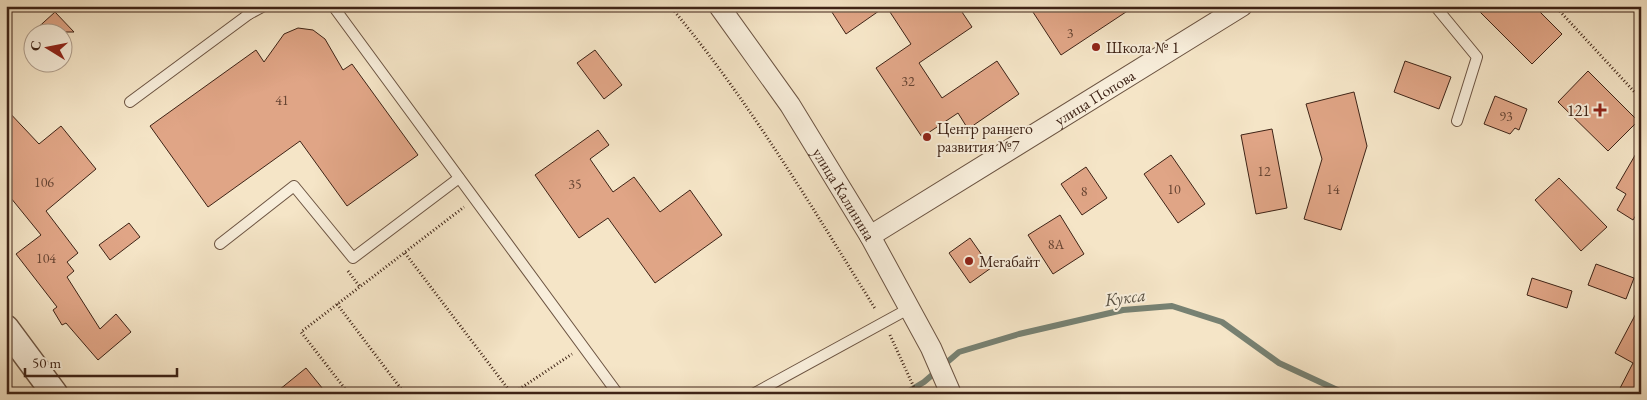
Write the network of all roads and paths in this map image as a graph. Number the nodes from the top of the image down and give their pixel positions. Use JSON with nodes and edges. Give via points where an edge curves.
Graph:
{"nodes":[{"id":1,"x":264,"y":6,"type":"edge"},
{"id":2,"x":333,"y":6,"type":"edge"},
{"id":3,"x":670,"y":6,"type":"edge"},
{"id":4,"x":719,"y":6,"type":"edge"},
{"id":5,"x":1242,"y":6,"type":"edge"},
{"id":6,"x":1435,"y":6,"type":"edge"},
{"id":7,"x":1555,"y":6,"type":"edge"},
{"id":8,"x":247,"y":10,"type":"edge"},
{"id":9,"x":1641,"y":99,"type":"edge"},
{"id":10,"x":130,"y":102,"type":"dead end"},
{"id":11,"x":1457,"y":121,"type":"dead end"},
{"id":12,"x":459,"y":178,"type":"junction"},
{"id":13,"x":475,"y":200,"type":"junction"},
{"id":14,"x":870,"y":236,"type":"junction"},
{"id":15,"x":220,"y":244,"type":"dead end"},
{"id":16,"x":405,"y":252,"type":"junction"},
{"id":17,"x":337,"y":304,"type":"junction"},
{"id":18,"x":910,"y":308,"type":"junction"},
{"id":19,"x":884,"y":322,"type":"junction"},
{"id":20,"x":6,"y":328,"type":"edge"},
{"id":21,"x":583,"y":347,"type":"junction"},
{"id":22,"x":951,"y":392,"type":"edge"},
{"id":23,"x":55,"y":394,"type":"edge"},
{"id":24,"x":349,"y":394,"type":"edge"},
{"id":25,"x":405,"y":394,"type":"edge"},
{"id":26,"x":618,"y":394,"type":"edge"},
{"id":27,"x":752,"y":394,"type":"edge"},
{"id":28,"x":917,"y":394,"type":"edge"}],
"edges":[{"from":1,"to":8,"type":"lane"},
{"from":2,"to":12,"type":"lane"},
{"from":3,"to":19,"type":"path","via":[[754,115]]},
{"from":4,"to":14,"type":"street","name":"улица Калинина","via":[[790,105]]},
{"from":5,"to":14,"type":"street","name":"улица Попова"},
{"from":6,"to":11,"type":"lane","via":[[1476,57]]},
{"from":7,"to":9,"type":"path"},
{"from":8,"to":10,"type":"lane"},
{"from":12,"to":13,"type":"lane"},
{"from":12,"to":15,"type":"lane","via":[[353,258],[294,186]]},
{"from":13,"to":16,"type":"path"},
{"from":13,"to":21,"type":"lane"},
{"from":14,"to":18,"type":"street","name":"улица Калинина"},
{"from":16,"to":17,"type":"path"},
{"from":16,"to":21,"type":"path","via":[[512,394]]},
{"from":17,"to":24,"type":"path","via":[[301,332]]},
{"from":17,"to":25,"type":"path"},
{"from":18,"to":19,"type":"lane"},
{"from":18,"to":22,"type":"street","name":"улица Калинина"},
{"from":19,"to":27,"type":"lane"},
{"from":19,"to":28,"type":"path"},
{"from":20,"to":23,"type":"street"},
{"from":21,"to":26,"type":"lane"}]}
